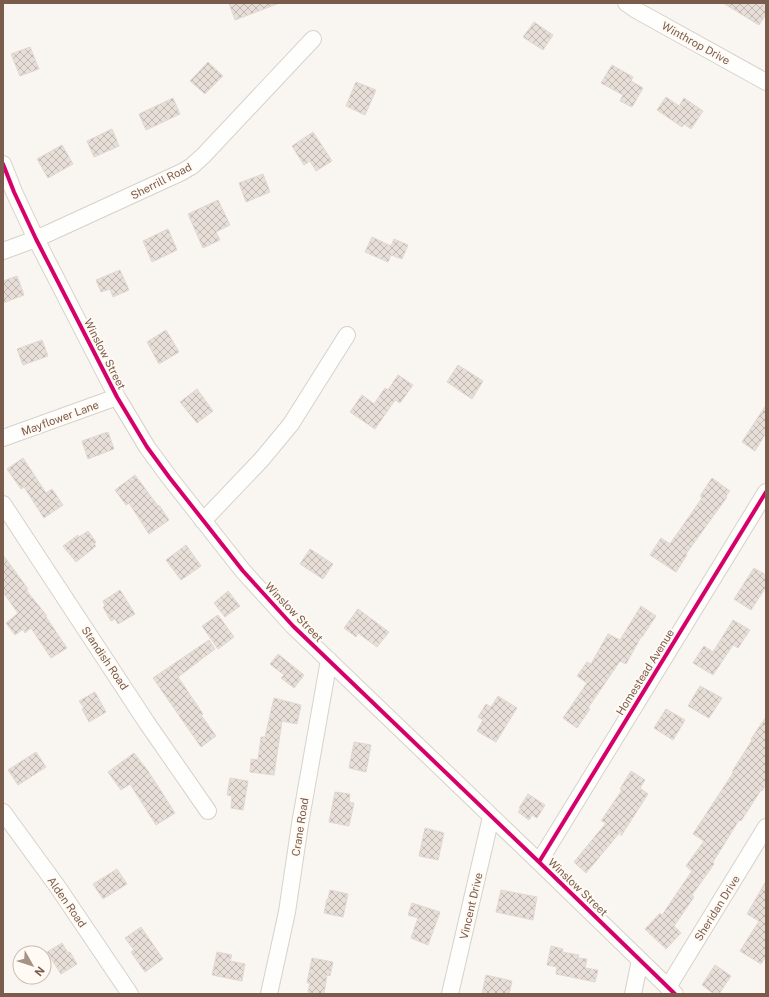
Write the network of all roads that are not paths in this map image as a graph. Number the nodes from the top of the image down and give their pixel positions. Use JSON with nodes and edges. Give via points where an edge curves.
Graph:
{"nodes":[{"id":1,"x":626,"y":3,"type":"edge"},
{"id":2,"x":313,"y":39,"type":"dead end"},
{"id":3,"x":766,"y":82,"type":"edge"},
{"id":4,"x":3,"y":164,"type":"edge"},
{"id":5,"x":36,"y":239,"type":"junction"},
{"id":6,"x":3,"y":251,"type":"edge"},
{"id":7,"x":347,"y":335,"type":"dead end"},
{"id":8,"x":117,"y":397,"type":"junction"},
{"id":9,"x":3,"y":438,"type":"edge"},
{"id":10,"x":766,"y":492,"type":"edge"},
{"id":11,"x":3,"y":504,"type":"edge"},
{"id":12,"x":203,"y":521,"type":"junction"},
{"id":13,"x":328,"y":660,"type":"junction"},
{"id":14,"x":208,"y":811,"type":"dead end"},
{"id":15,"x":3,"y":812,"type":"edge"},
{"id":16,"x":491,"y":817,"type":"junction"},
{"id":17,"x":8,"y":828,"type":"edge"},
{"id":18,"x":766,"y":828,"type":"edge"},
{"id":19,"x":539,"y":862,"type":"junction"},
{"id":20,"x":640,"y":960,"type":"junction"},
{"id":21,"x":671,"y":991,"type":"edge"},
{"id":22,"x":130,"y":994,"type":"edge"},
{"id":23,"x":269,"y":994,"type":"edge"},
{"id":24,"x":450,"y":994,"type":"edge"},
{"id":25,"x":633,"y":994,"type":"edge"}],
"edges":[{"from":1,"to":3,"type":"street","name":"Winthrop Drive"},
{"from":2,"to":5,"type":"street","name":"Sherrill Road","via":[[192,166]]},
{"from":4,"to":5,"type":"street","name":"Winslow Street"},
{"from":5,"to":6,"type":"street","name":"Sherrill Road"},
{"from":5,"to":8,"type":"street","name":"Winslow Street"},
{"from":7,"to":12,"type":"street","via":[[291,424],[262,459]]},
{"from":8,"to":9,"type":"street","name":"Mayflower Lane"},
{"from":8,"to":12,"type":"street","name":"Winslow Street","via":[[147,447]]},
{"from":10,"to":19,"type":"street","name":"Homestead Avenue"},
{"from":11,"to":14,"type":"street","name":"Standish Road"},
{"from":12,"to":13,"type":"street","name":"Winslow Street","via":[[242,571]]},
{"from":13,"to":16,"type":"street","name":"Winslow Street"},
{"from":13,"to":23,"type":"street","name":"Crane Road","via":[[287,912]]},
{"from":15,"to":17,"type":"street","name":"Alden Road"},
{"from":16,"to":19,"type":"street","name":"Winslow Street"},
{"from":16,"to":24,"type":"street","name":"Vincent Drive"},
{"from":17,"to":22,"type":"street","name":"Alden Road","via":[[56,886]]},
{"from":18,"to":21,"type":"street","name":"Sheridan Drive"},
{"from":19,"to":20,"type":"street","name":"Winslow Street"},
{"from":20,"to":21,"type":"street","name":"Winslow Street"},
{"from":20,"to":25,"type":"street"}]}
